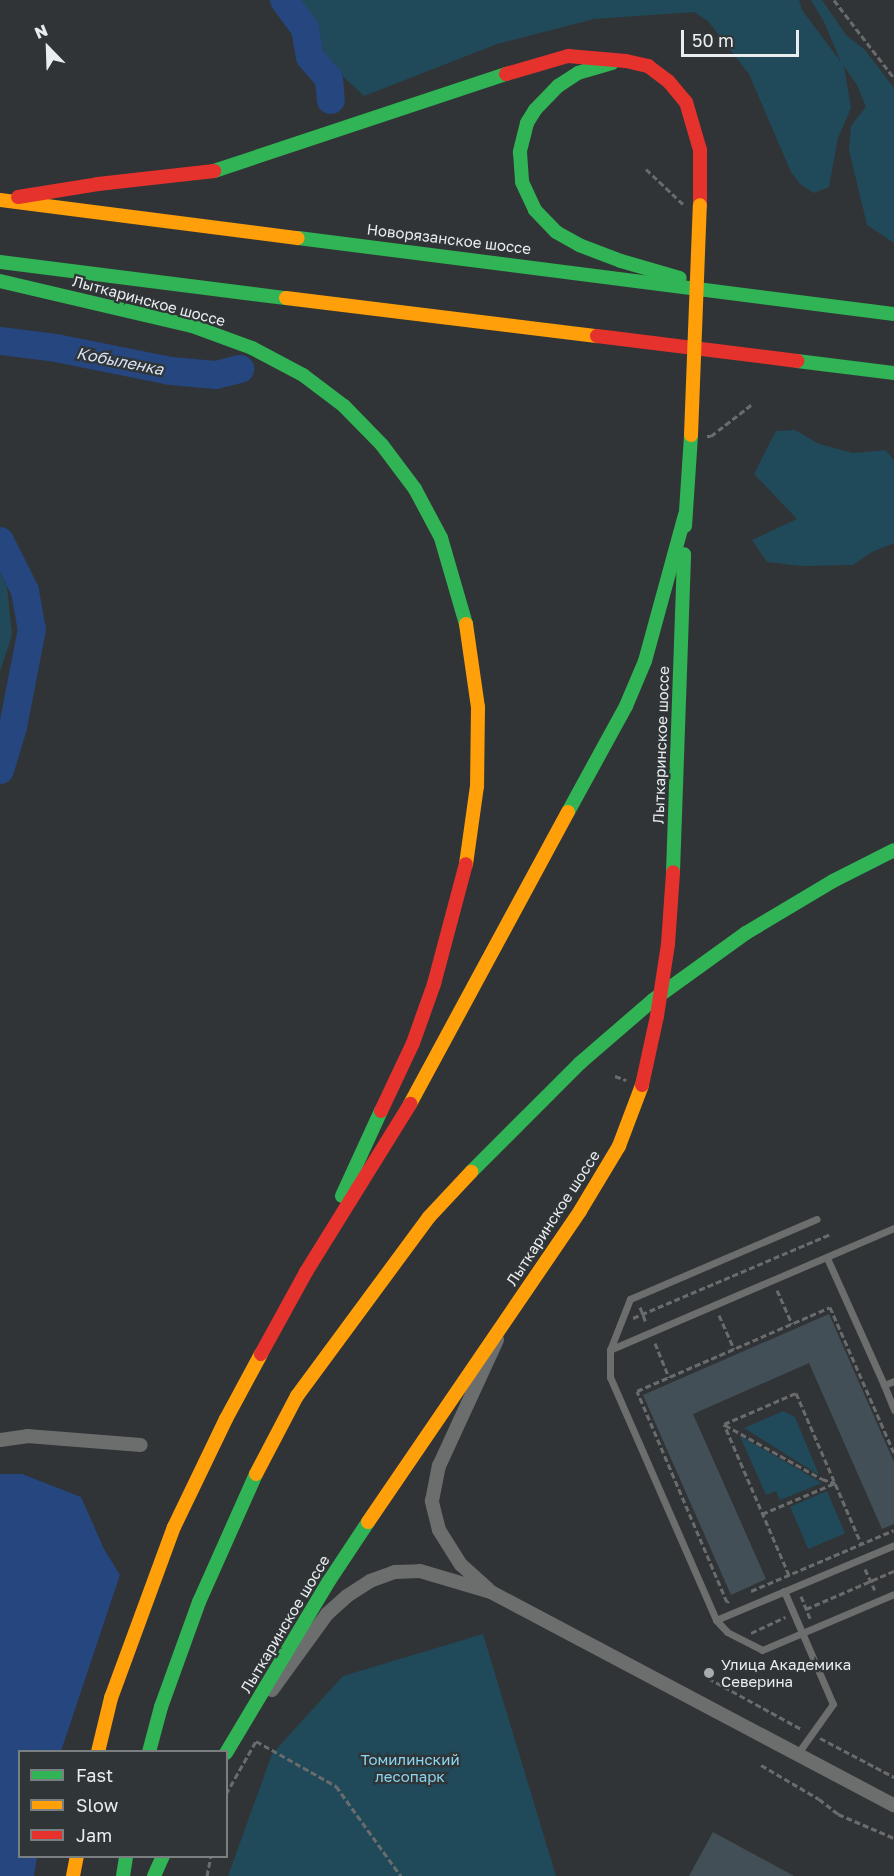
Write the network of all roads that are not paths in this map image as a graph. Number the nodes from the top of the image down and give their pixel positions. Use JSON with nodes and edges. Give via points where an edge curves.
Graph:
{"nodes":[{"id":1,"x":626,"y":61,"type":"junction"},
{"id":2,"x":1,"y":200,"type":"edge"},
{"id":3,"x":0,"y":262,"type":"edge"},
{"id":4,"x":0,"y":281,"type":"edge"},
{"id":5,"x":716,"y":290,"type":"junction"},
{"id":6,"x":894,"y":314,"type":"edge"},
{"id":7,"x":894,"y":373,"type":"edge"},
{"id":8,"x":685,"y":514,"type":"junction"},
{"id":9,"x":894,"y":850,"type":"edge"},
{"id":10,"x":817,"y":1219,"type":"dead end"},
{"id":11,"x":894,"y":1228,"type":"edge"},
{"id":12,"x":827,"y":1258,"type":"junction"},
{"id":13,"x":306,"y":1272,"type":"junction"},
{"id":14,"x":507,"y":1318,"type":"junction"},
{"id":15,"x":610,"y":1350,"type":"junction"},
{"id":16,"x":894,"y":1381,"type":"edge"},
{"id":17,"x":884,"y":1385,"type":"junction"},
{"id":18,"x":894,"y":1410,"type":"edge"},
{"id":19,"x":0,"y":1440,"type":"edge"},
{"id":20,"x":141,"y":1445,"type":"dead end"},
{"id":21,"x":894,"y":1545,"type":"edge"},
{"id":22,"x":784,"y":1591,"type":"junction"},
{"id":23,"x":491,"y":1592,"type":"junction"},
{"id":24,"x":894,"y":1594,"type":"edge"},
{"id":25,"x":716,"y":1620,"type":"junction"},
{"id":26,"x":802,"y":1633,"type":"junction"},
{"id":27,"x":98,"y":1750,"type":"edge"},
{"id":28,"x":150,"y":1750,"type":"edge"},
{"id":29,"x":228,"y":1751,"type":"edge"},
{"id":30,"x":228,"y":1751,"type":"edge"},
{"id":31,"x":798,"y":1752,"type":"junction"},
{"id":32,"x":894,"y":1805,"type":"edge"},
{"id":33,"x":77,"y":1858,"type":"edge"},
{"id":34,"x":126,"y":1858,"type":"edge"},
{"id":35,"x":163,"y":1858,"type":"edge"},
{"id":36,"x":74,"y":1876,"type":"edge"},
{"id":37,"x":123,"y":1876,"type":"edge"},
{"id":38,"x":154,"y":1876,"type":"edge"}],
"edges":[{"from":1,"to":2,"type":"main road","name":"Лыткаринское шоссе","via":[[568,56],[542,62],[223,170]]},
{"from":1,"to":5,"type":"main road","name":"Лыткаринское шоссе","via":[[579,73],[558,86],[535,110],[527,123],[520,152],[527,197],[545,222],[579,245]]},
{"from":1,"to":8,"type":"main road","name":"Лыткаринское шоссе","bridge":true,"via":[[648,66],[686,102],[700,150]]},
{"from":2,"to":5,"type":"main road","name":"Новорязанское шоссе"},
{"from":3,"to":7,"type":"main road"},
{"from":4,"to":13,"type":"main road","name":"Лыткаринское шоссе","via":[[192,327],[252,348],[303,375],[344,406],[382,445],[415,489],[441,538],[459,592],[471,645],[478,707],[477,786],[465,874],[413,1043]]},
{"from":5,"to":6,"type":"main road","name":"Новорязанское шоссе"},
{"from":8,"to":13,"type":"main road","name":"Лыткаринское шоссе","via":[[660,614],[626,706],[407,1110]]},
{"from":8,"to":14,"type":"main road","name":"Лыткаринское шоссе","bridge":true,"via":[[667,954],[642,1085],[619,1146]]},
{"from":9,"to":28,"type":"main road","via":[[746,933],[653,1000],[503,1137],[429,1217],[297,1396],[247,1491],[199,1602]]},
{"from":10,"to":15,"type":"lane","via":[[630,1299]]},
{"from":11,"to":12,"type":"lane"},
{"from":12,"to":15,"type":"lane"},
{"from":12,"to":17,"type":"lane"},
{"from":13,"to":27,"type":"main road","name":"Лыткаринское шоссе","via":[[226,1419],[174,1527],[111,1698]]},
{"from":14,"to":23,"type":"street","via":[[440,1466],[432,1501],[439,1530],[461,1565]]},
{"from":14,"to":29,"type":"main road","name":"Лыткаринское шоссе","via":[[329,1581]]},
{"from":15,"to":25,"type":"lane","via":[[610,1377]]},
{"from":16,"to":17,"type":"lane"},
{"from":17,"to":18,"type":"lane"},
{"from":19,"to":20,"type":"street","via":[[27,1436]]},
{"from":21,"to":22,"type":"lane"},
{"from":22,"to":25,"type":"lane"},
{"from":22,"to":26,"type":"lane"},
{"from":23,"to":30,"type":"street","via":[[420,1570],[395,1572],[370,1581],[327,1614]]},
{"from":23,"to":31,"type":"street"},
{"from":24,"to":26,"type":"lane"},
{"from":25,"to":26,"type":"lane","via":[[727,1632],[762,1650]]},
{"from":26,"to":31,"type":"lane","via":[[833,1704]]},
{"from":31,"to":32,"type":"street"},
{"from":33,"to":36,"type":"main road"},
{"from":34,"to":37,"type":"main road"},
{"from":35,"to":38,"type":"main road"}]}
